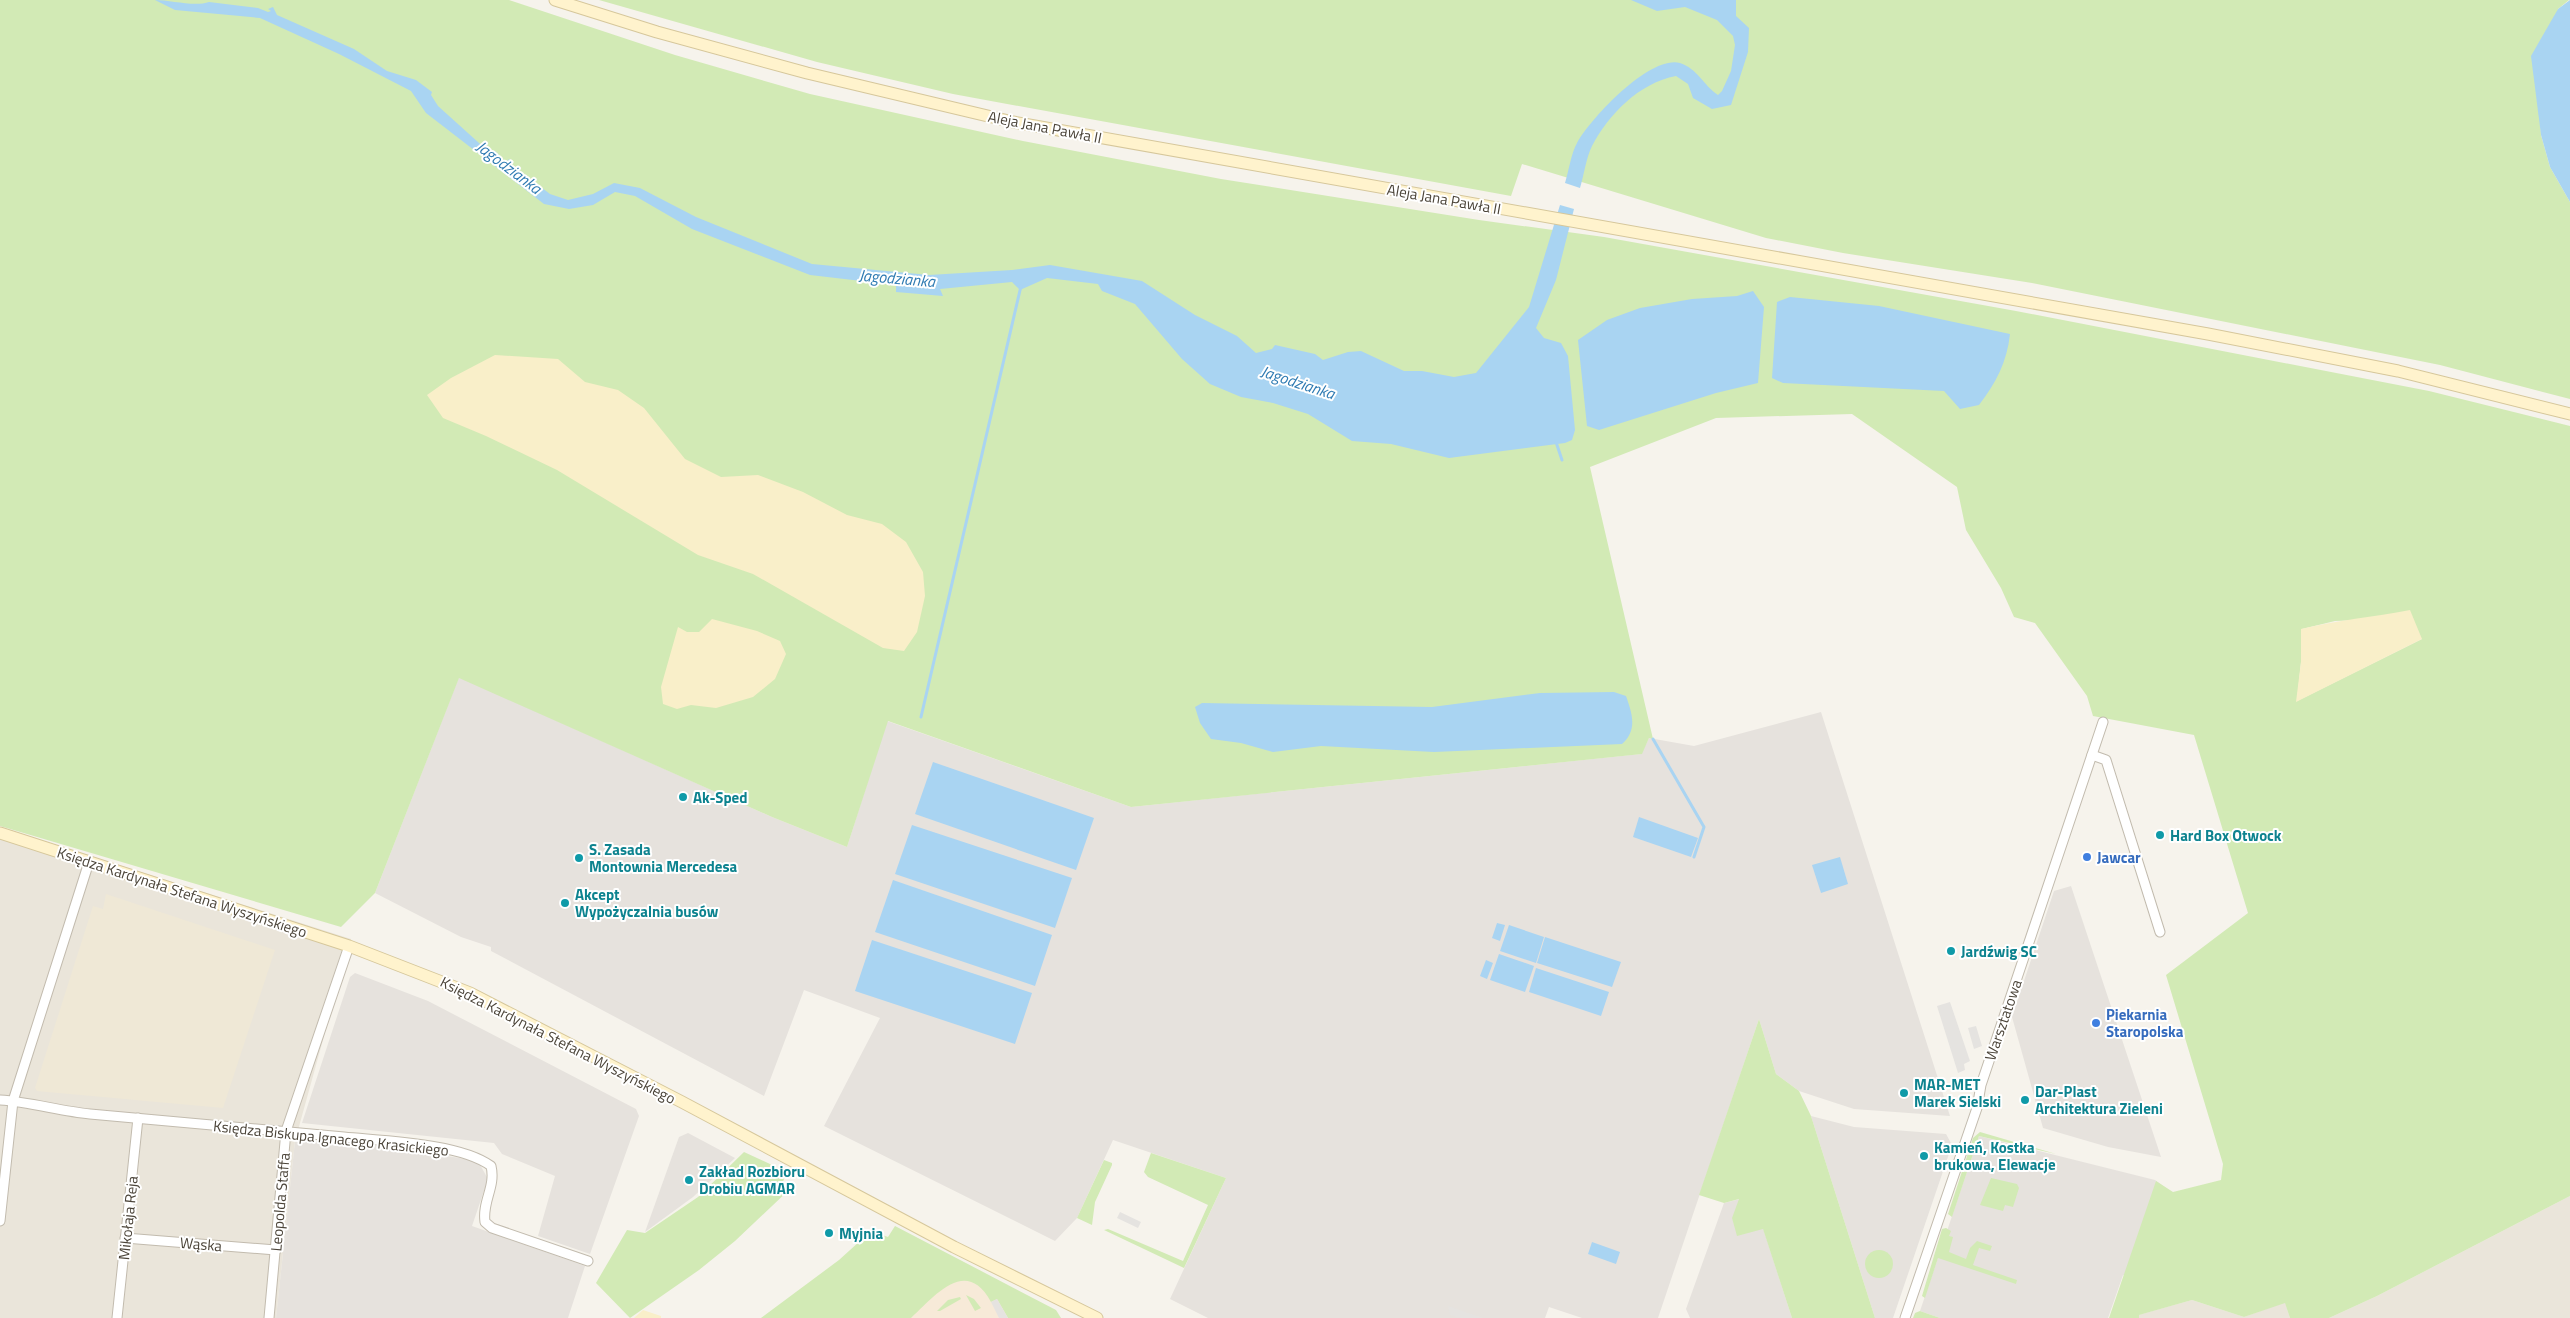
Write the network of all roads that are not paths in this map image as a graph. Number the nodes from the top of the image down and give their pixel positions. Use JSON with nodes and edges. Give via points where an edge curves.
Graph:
{"nodes":[{"id":1,"x":555,"y":0,"type":"edge"},
{"id":2,"x":2570,"y":414,"type":"edge"},
{"id":3,"x":2103,"y":722,"type":"dead end"},
{"id":4,"x":2092,"y":755,"type":"junction"},
{"id":5,"x":0,"y":833,"type":"edge"},
{"id":6,"x":89,"y":862,"type":"junction"},
{"id":7,"x":2160,"y":932,"type":"dead end"},
{"id":8,"x":349,"y":946,"type":"junction"},
{"id":9,"x":0,"y":1100,"type":"edge"},
{"id":10,"x":13,"y":1101,"type":"junction"},
{"id":11,"x":138,"y":1118,"type":"junction"},
{"id":12,"x":286,"y":1131,"type":"junction"},
{"id":13,"x":0,"y":1221,"type":"edge"},
{"id":14,"x":126,"y":1238,"type":"junction"},
{"id":15,"x":276,"y":1250,"type":"junction"},
{"id":16,"x":588,"y":1261,"type":"dead end"},
{"id":17,"x":1089,"y":1316,"type":"edge"},
{"id":18,"x":117,"y":1318,"type":"edge"},
{"id":19,"x":268,"y":1318,"type":"edge"},
{"id":20,"x":1905,"y":1318,"type":"edge"}],
"edges":[{"from":1,"to":2,"type":"main road","name":"Aleja Jana Pawła II","via":[[807,74],[1013,122],[2208,334],[2430,379]]},
{"from":3,"to":4,"type":"street","name":"Warsztatowa"},
{"from":4,"to":7,"type":"street","via":[[2106,760]]},
{"from":4,"to":20,"type":"street","name":"Warsztatowa"},
{"from":5,"to":6,"type":"main road","name":"Księdza Kardynała Stefana Wyszyńskiego"},
{"from":6,"to":8,"type":"main road","name":"Księdza Kardynała Stefana Wyszyńskiego"},
{"from":6,"to":10,"type":"street"},
{"from":8,"to":12,"type":"street","name":"Leopolda Staffa"},
{"from":8,"to":17,"type":"main road","name":"Księdza Kardynała Stefana Wyszyńskiego","via":[[470,993]]},
{"from":9,"to":10,"type":"street","name":"Księdza Biskupa Ignacego Krasickiego"},
{"from":10,"to":11,"type":"street","name":"Księdza Biskupa Ignacego Krasickiego","via":[[87,1114]]},
{"from":10,"to":13,"type":"street"},
{"from":11,"to":12,"type":"street","name":"Księdza Biskupa Ignacego Krasickiego"},
{"from":11,"to":14,"type":"street","name":"Mikołaja Reja"},
{"from":12,"to":15,"type":"street","name":"Leopolda Staffa"},
{"from":12,"to":16,"type":"street","name":"Księdza Biskupa Ignacego Krasickiego","via":[[426,1146],[480,1158],[491,1166],[494,1179],[483,1210],[485,1222],[492,1228]]},
{"from":14,"to":15,"type":"street","name":"Wąska"},
{"from":14,"to":18,"type":"street","name":"Mikołaja Reja"},
{"from":15,"to":19,"type":"street","name":"Leopolda Staffa"}]}
